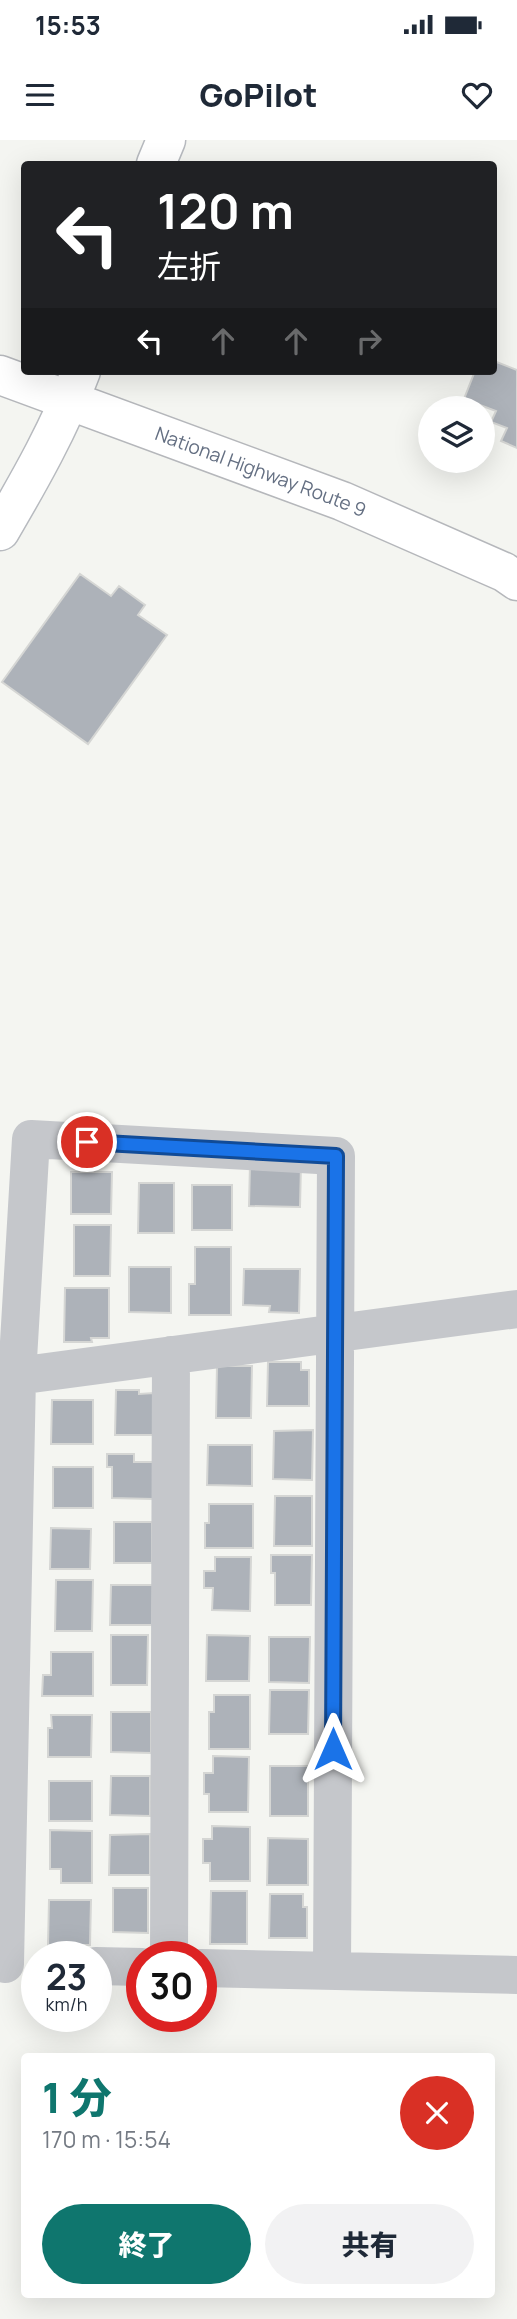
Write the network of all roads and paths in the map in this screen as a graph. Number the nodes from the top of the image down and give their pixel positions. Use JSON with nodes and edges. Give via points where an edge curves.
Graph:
{"nodes":[{"id":1,"x":166,"y":140,"type":"edge"},
{"id":2,"x":157,"y":161,"type":"edge"},
{"id":3,"x":0,"y":375,"type":"edge"},
{"id":4,"x":75,"y":386,"type":"edge"},
{"id":5,"x":0,"y":531,"type":"edge"},
{"id":6,"x":517,"y":581,"type":"edge"},
{"id":7,"x":517,"y":1309,"type":"edge"},
{"id":8,"x":335,"y":1333,"type":"junction"},
{"id":9,"x":171,"y":1355,"type":"junction"},
{"id":10,"x":18,"y":1376,"type":"junction"},
{"id":11,"x":6,"y":1589,"type":"edge"},
{"id":12,"x":169,"y":1941,"type":"edge"},
{"id":13,"x":14,"y":1965,"type":"edge"},
{"id":14,"x":217,"y":1968,"type":"edge"},
{"id":15,"x":332,"y":1971,"type":"junction"},
{"id":16,"x":517,"y":1975,"type":"edge"}],
"edges":[{"from":1,"to":2,"type":"main road"},
{"from":3,"to":4,"type":"main road","name":"National Highway Route 9"},
{"from":4,"to":5,"type":"main road"},
{"from":4,"to":6,"type":"main road","name":"National Highway Route 9"},
{"from":7,"to":8,"type":"street"},
{"from":8,"to":9,"type":"street"},
{"from":8,"to":10,"type":"street","via":[[336,1156],[31,1139]]},
{"from":8,"to":15,"type":"street"},
{"from":9,"to":10,"type":"street"},
{"from":9,"to":12,"type":"street"},
{"from":10,"to":11,"type":"street"},
{"from":11,"to":13,"type":"street"},
{"from":14,"to":15,"type":"street"},
{"from":15,"to":16,"type":"street"}]}
